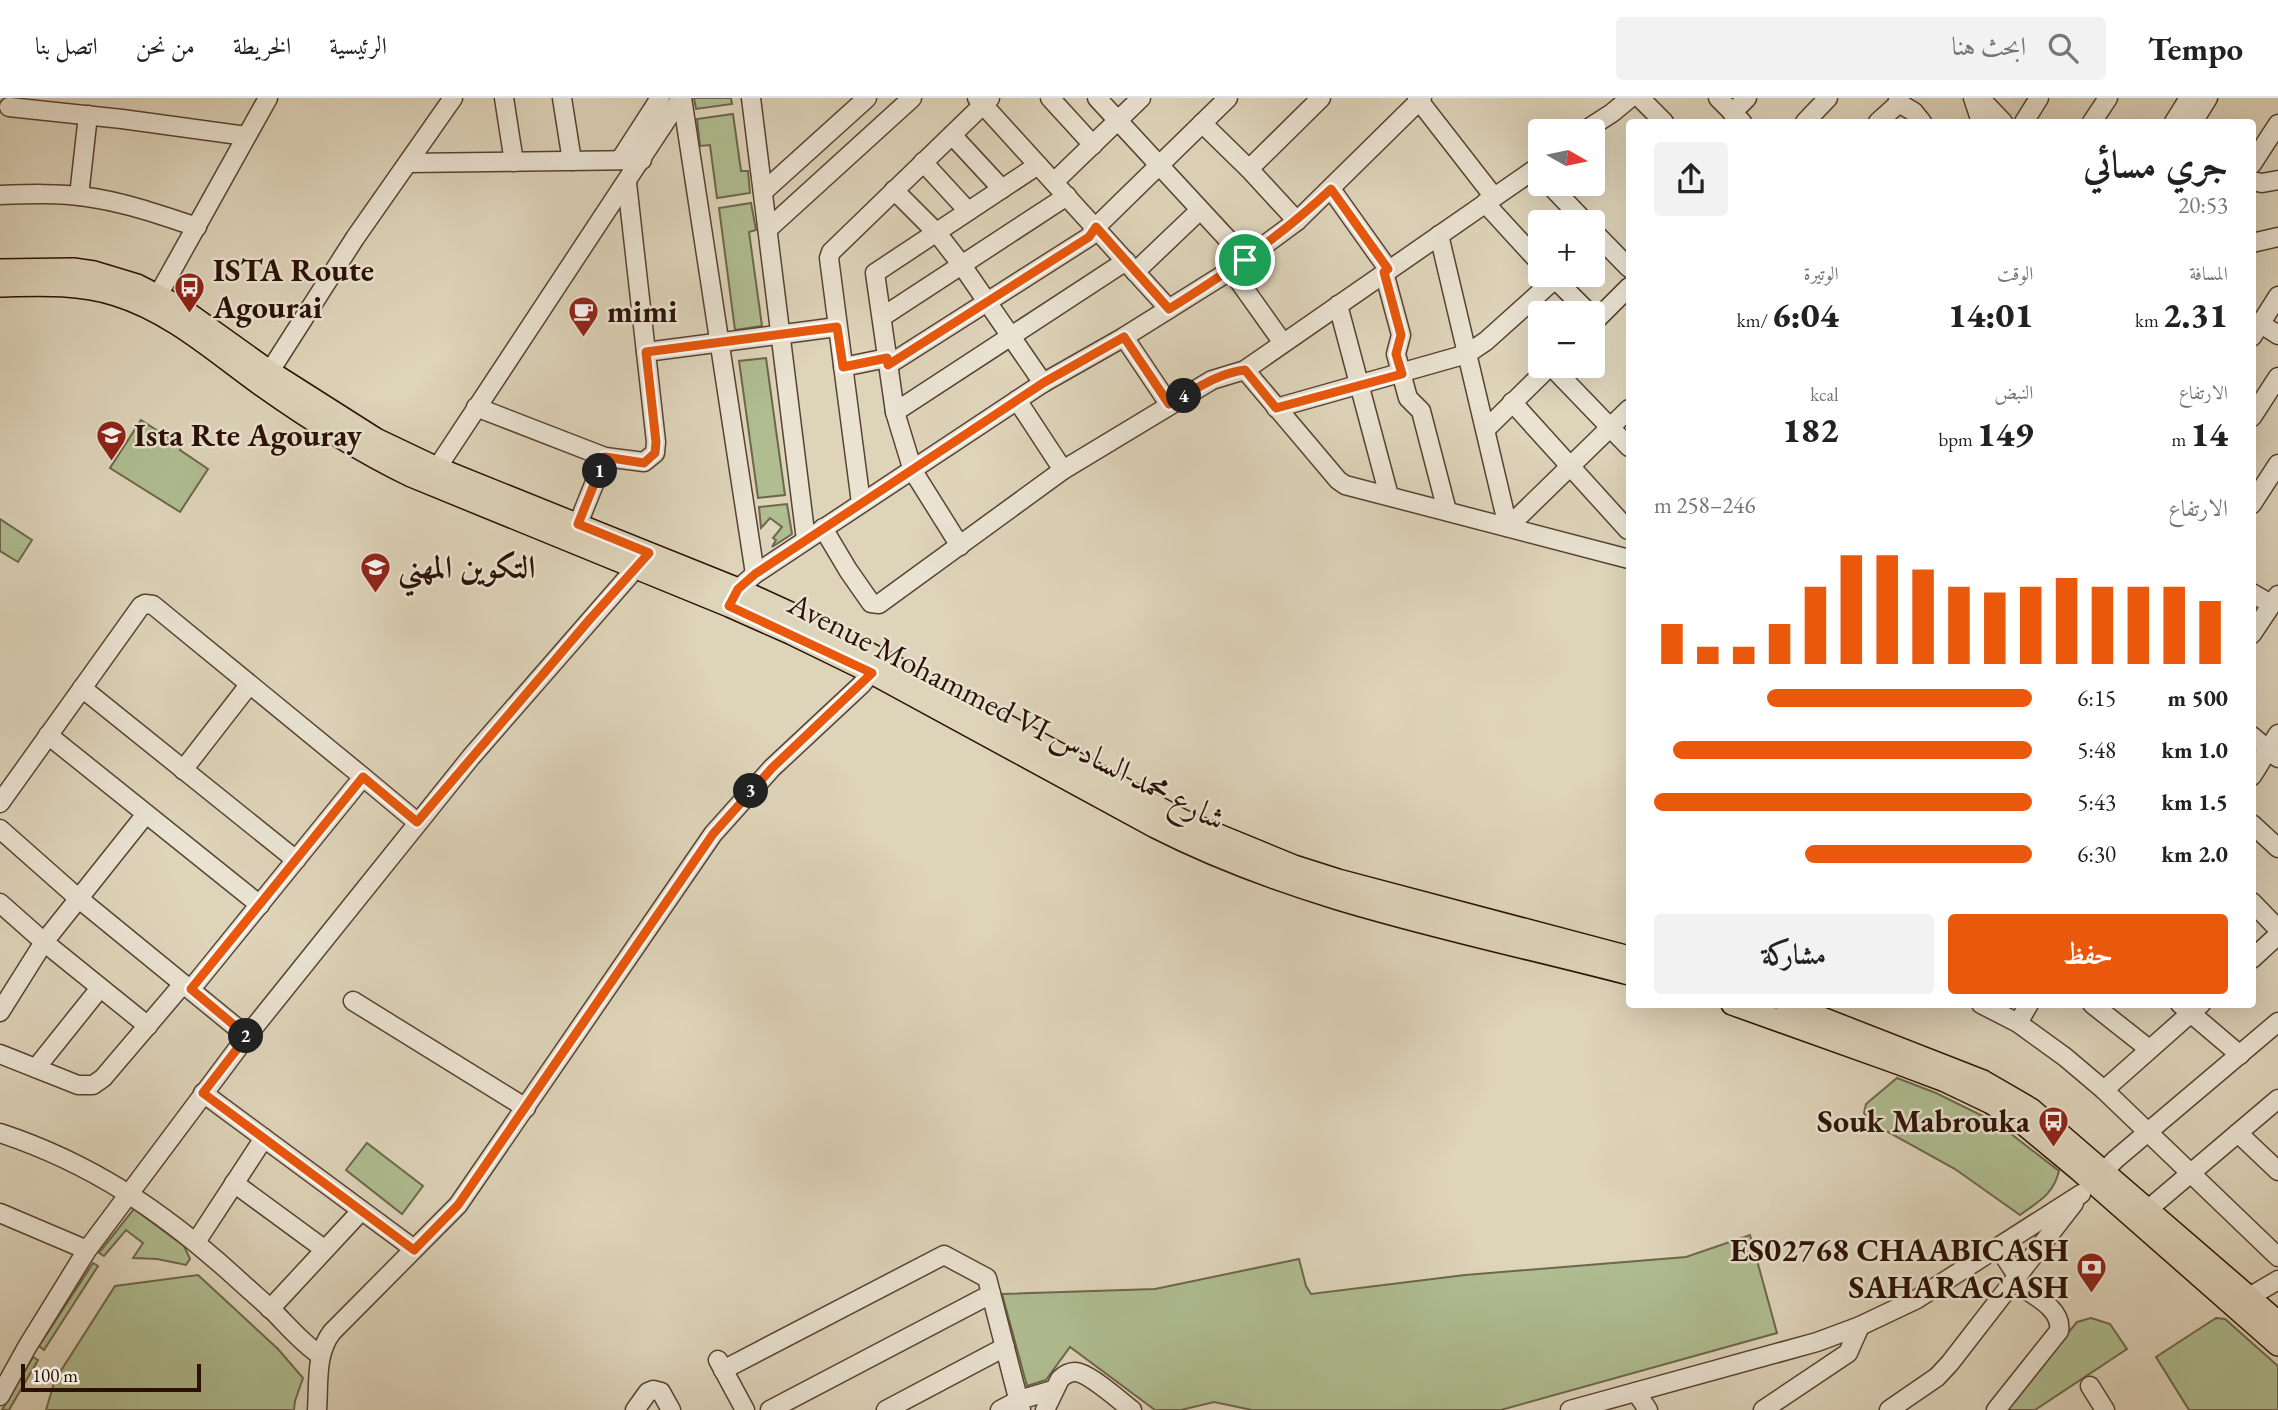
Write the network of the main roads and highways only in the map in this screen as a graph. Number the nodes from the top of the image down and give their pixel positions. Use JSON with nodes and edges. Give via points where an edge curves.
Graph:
{"nodes":[{"id":1,"x":0,"y":270,"type":"edge"},
{"id":2,"x":0,"y":286,"type":"edge"},
{"id":3,"x":154,"y":302,"type":"junction"},
{"id":4,"x":265,"y":378,"type":"junction"},
{"id":5,"x":642,"y":560,"type":"junction"},
{"id":6,"x":1485,"y":929,"type":"junction"},
{"id":7,"x":1626,"y":956,"type":"edge"},
{"id":8,"x":1626,"y":973,"type":"edge"},
{"id":9,"x":1743,"y":1008,"type":"edge"},
{"id":10,"x":1796,"y":1008,"type":"edge"},
{"id":11,"x":2093,"y":1182,"type":"junction"},
{"id":12,"x":2241,"y":1302,"type":"junction"},
{"id":13,"x":2278,"y":1322,"type":"edge"},
{"id":14,"x":2278,"y":1346,"type":"edge"}],
"edges":[{"from":1,"to":3,"type":"main road","name":"Avenue Mohammed VI شارع محمد السادس","via":[[94,272],[136,285]]},
{"from":2,"to":3,"type":"main road","name":"Avenue Mohammed VI شارع محمد السادس","via":[[75,286]]},
{"from":3,"to":4,"type":"main road","name":"Avenue Mohammed VI شارع محمد السادس","via":[[188,332]]},
{"from":4,"to":5,"type":"main road","name":"Avenue Mohammed VI شارع محمد السادس","via":[[376,439],[578,524]]},
{"from":4,"to":5,"type":"main road","name":"Avenue Mohammed VI شارع محمد السادس","via":[[349,444],[411,476]]},
{"from":5,"to":6,"type":"main road","name":"Avenue Mohammed VI شارع محمد السادس","via":[[799,617],[877,666],[1177,828],[1404,908]]},
{"from":6,"to":7,"type":"main road","name":"Avenue Mohammed VI شارع محمد السادس"},
{"from":6,"to":8,"type":"main road","name":"Avenue Mohammed VI شارع محمد السادس"},
{"from":9,"to":11,"type":"main road","via":[[1976,1095],[2021,1122]]},
{"from":10,"to":11,"type":"main road","via":[[1983,1081],[2031,1109]]},
{"from":11,"to":12,"type":"main road","via":[[2142,1215]]},
{"from":12,"to":13,"type":"main road"},
{"from":12,"to":14,"type":"main road"}]}
